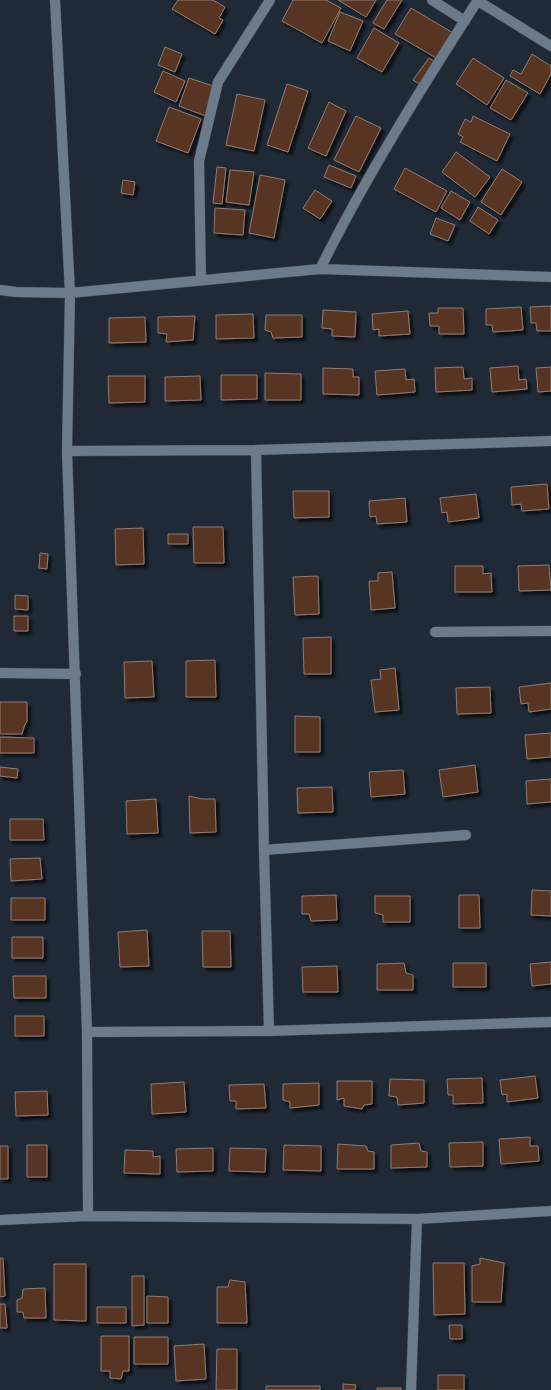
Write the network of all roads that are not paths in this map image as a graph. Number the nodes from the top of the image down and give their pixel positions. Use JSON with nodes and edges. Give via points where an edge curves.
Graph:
{"nodes":[{"id":1,"x":55,"y":0,"type":"edge"},
{"id":2,"x":270,"y":0,"type":"edge"},
{"id":3,"x":432,"y":0,"type":"edge"},
{"id":4,"x":478,"y":0,"type":"edge"},
{"id":5,"x":465,"y":21,"type":"junction"},
{"id":6,"x":551,"y":46,"type":"edge"},
{"id":7,"x":320,"y":269,"type":"junction"},
{"id":8,"x":551,"y":277,"type":"edge"},
{"id":9,"x":201,"y":280,"type":"junction"},
{"id":10,"x":0,"y":290,"type":"edge"},
{"id":11,"x":70,"y":293,"type":"junction"},
{"id":12,"x":551,"y":441,"type":"edge"},
{"id":13,"x":256,"y":450,"type":"junction"},
{"id":14,"x":67,"y":451,"type":"junction"},
{"id":15,"x":551,"y":631,"type":"edge"},
{"id":16,"x":435,"y":632,"type":"dead end"},
{"id":17,"x":0,"y":673,"type":"edge"},
{"id":18,"x":76,"y":674,"type":"junction"},
{"id":19,"x":466,"y":835,"type":"dead end"},
{"id":20,"x":264,"y":850,"type":"junction"},
{"id":21,"x":551,"y":1022,"type":"edge"},
{"id":22,"x":269,"y":1031,"type":"junction"},
{"id":23,"x":87,"y":1032,"type":"junction"},
{"id":24,"x":551,"y":1211,"type":"edge"},
{"id":25,"x":88,"y":1216,"type":"junction"},
{"id":26,"x":417,"y":1219,"type":"junction"},
{"id":27,"x":0,"y":1220,"type":"edge"},
{"id":28,"x":411,"y":1390,"type":"edge"}],
"edges":[{"from":1,"to":11,"type":"street"},
{"from":2,"to":9,"type":"street","via":[[218,82],[199,161]]},
{"from":3,"to":5,"type":"street"},
{"from":4,"to":5,"type":"street"},
{"from":4,"to":6,"type":"street"},
{"from":5,"to":7,"type":"street","via":[[369,176]]},
{"from":7,"to":8,"type":"street"},
{"from":7,"to":9,"type":"street"},
{"from":9,"to":11,"type":"street"},
{"from":10,"to":11,"type":"street"},
{"from":11,"to":14,"type":"street"},
{"from":12,"to":13,"type":"street"},
{"from":13,"to":14,"type":"street"},
{"from":13,"to":20,"type":"street"},
{"from":14,"to":18,"type":"street"},
{"from":15,"to":16,"type":"street"},
{"from":17,"to":18,"type":"street"},
{"from":18,"to":23,"type":"street"},
{"from":19,"to":20,"type":"street"},
{"from":20,"to":22,"type":"street"},
{"from":21,"to":22,"type":"street"},
{"from":22,"to":23,"type":"street"},
{"from":23,"to":25,"type":"street"},
{"from":24,"to":26,"type":"street"},
{"from":25,"to":26,"type":"street"},
{"from":25,"to":27,"type":"street"},
{"from":26,"to":28,"type":"street"}]}
